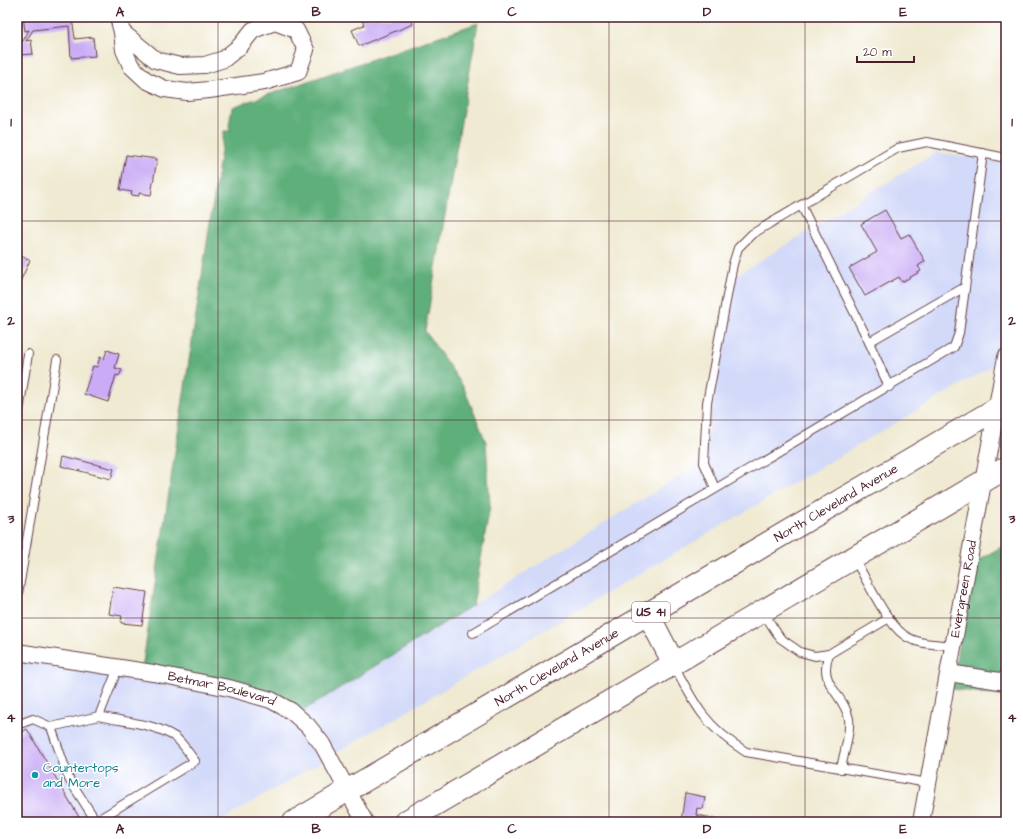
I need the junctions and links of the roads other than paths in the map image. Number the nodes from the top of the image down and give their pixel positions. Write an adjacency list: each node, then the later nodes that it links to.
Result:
1 (120, 25): 2 (street); 3 (street)
2 (217, 61): 3 (street); 3 (street)
3 (225, 87)
4 (983, 153): 5 (lane); 6 (lane); 7 (lane)
5 (1006, 158)
6 (801, 205): 8 (lane); 17 (lane)
7 (966, 287): 8 (lane); 12 (lane)
8 (869, 342): 12 (lane)
9 (28, 354): 14 (lane)
10 (1006, 357): 13 (street, Evergreen Road)
11 (57, 360): 19 (lane)
12 (889, 386): 17 (lane)
13 (1001, 406): 16 (street, Evergreen Road); 21 (main road, North Cleveland Avenue / US 41)
14 (17, 424)
15 (1006, 468): 16 (main road)
16 (982, 482): 18 (main road); 24 (street, Evergreen Road)
17 (715, 488): 23 (lane)
18 (854, 558): 20 (main road); 22 (lane)
19 (17, 600)
20 (762, 612): 26 (lane); 27 (main road)
21 (648, 614): 27 (main road); 36 (main road, North Cleveland Avenue / US 41)
22 (889, 618): 24 (lane); 26 (lane)
23 (473, 633)
24 (954, 646): 29 (street, Evergreen Road)
25 (17, 652): 28 (street, Betmar Boulevard)
26 (829, 654): 34 (lane)
27 (674, 664): 34 (lane); 39 (main road)
28 (118, 668): 31 (lane); 36 (street, Betmar Boulevard)
29 (949, 673): 30 (street); 35 (street, Evergreen Road)
30 (1006, 682)
31 (99, 716): 33 (lane); 33 (lane)
32 (17, 725): 33 (lane)
33 (51, 727)
34 (841, 769): 35 (lane)
35 (928, 783): 40 (street, Evergreen Road)
36 (348, 791): 37 (main road, North Cleveland Avenue / US 41); 38 (street, Betmar Boulevard)
37 (294, 822)
38 (365, 822)
39 (405, 822)
40 (921, 822)

